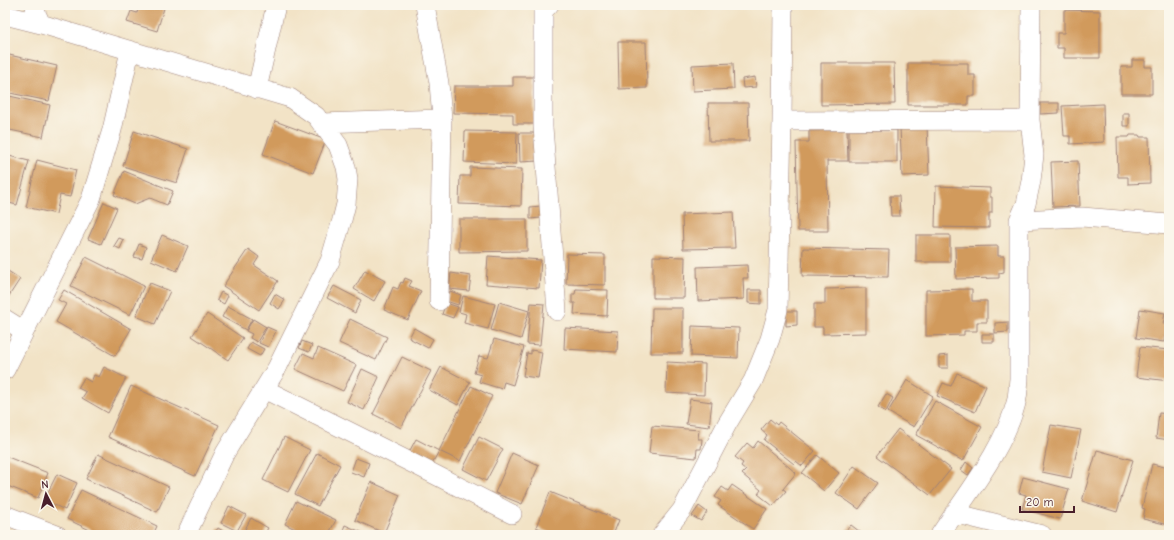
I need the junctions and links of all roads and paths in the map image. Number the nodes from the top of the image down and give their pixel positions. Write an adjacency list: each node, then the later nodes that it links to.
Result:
1 (36, 5): 8 (street)
2 (276, 5): 10 (street)
3 (425, 5): 11 (street)
4 (549, 5): 18 (street)
5 (783, 5): 13 (street)
6 (1031, 5): 12 (street)
7 (5, 15): 8 (street)
8 (41, 24): 9 (street)
9 (130, 51): 10 (street); 20 (street)
10 (257, 89): 14 (street)
11 (442, 118): 14 (street); 17 (street)
12 (1030, 120): 13 (street); 15 (street)
13 (782, 121): 28 (street)
14 (322, 123): 22 (street)
15 (1019, 220): 16 (street); 23 (street)
16 (1169, 224)
17 (439, 301)
18 (557, 311)
19 (5, 319): 20 (street)
20 (24, 331): 21 (street)
21 (5, 370)
22 (264, 389): 24 (street); 27 (street)
23 (954, 513): 29 (street); 30 (street)
24 (512, 514)
25 (5, 515): 26 (street)
26 (57, 535)
27 (186, 535)
28 (662, 535)
29 (940, 535)
30 (1042, 535)

